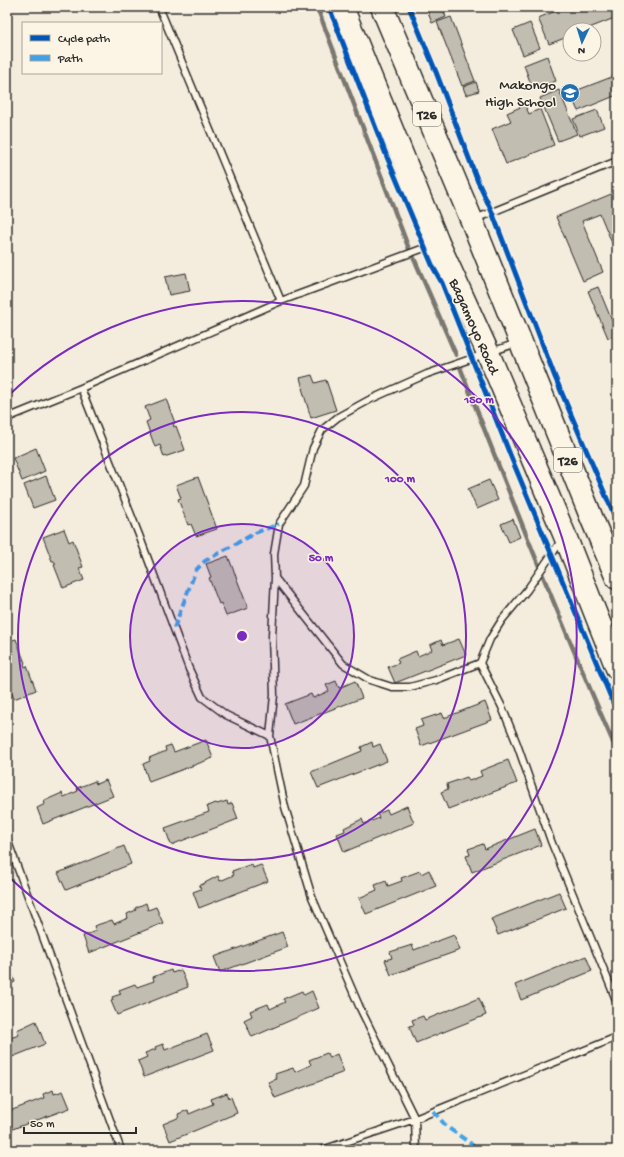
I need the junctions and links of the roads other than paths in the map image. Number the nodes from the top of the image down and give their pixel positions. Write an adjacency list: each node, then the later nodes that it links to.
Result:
1 (159, 7): 7 (lane)
2 (342, 7): 6 (highway, Bagamoyo Road / T26)
3 (382, 7): 5 (highway, T26)
4 (617, 161): 5 (lane)
5 (472, 221): 8 (highway, T26)
6 (438, 243): 7 (lane); 9 (highway, Bagamoyo Road / T26)
7 (281, 300): 10 (lane)
8 (520, 342): 9 (lane); 14 (highway, T26)
9 (488, 353): 12 (highway, Bagamoyo Road / T26); 13 (lane)
10 (81, 388): 11 (lane); 17 (lane)
11 (7, 418)
12 (565, 536): 15 (lane); 16 (highway, Bagamoyo Road / T26)
13 (275, 578): 15 (lane); 17 (lane)
14 (617, 578)
15 (480, 663): 19 (lane)
16 (617, 668)
17 (270, 736): 21 (lane)
18 (7, 839): 22 (lane)
19 (617, 1002)
20 (617, 1037): 21 (lane)
21 (415, 1119): 23 (lane); 24 (lane)
22 (121, 1150)
23 (322, 1150)
24 (416, 1150)

